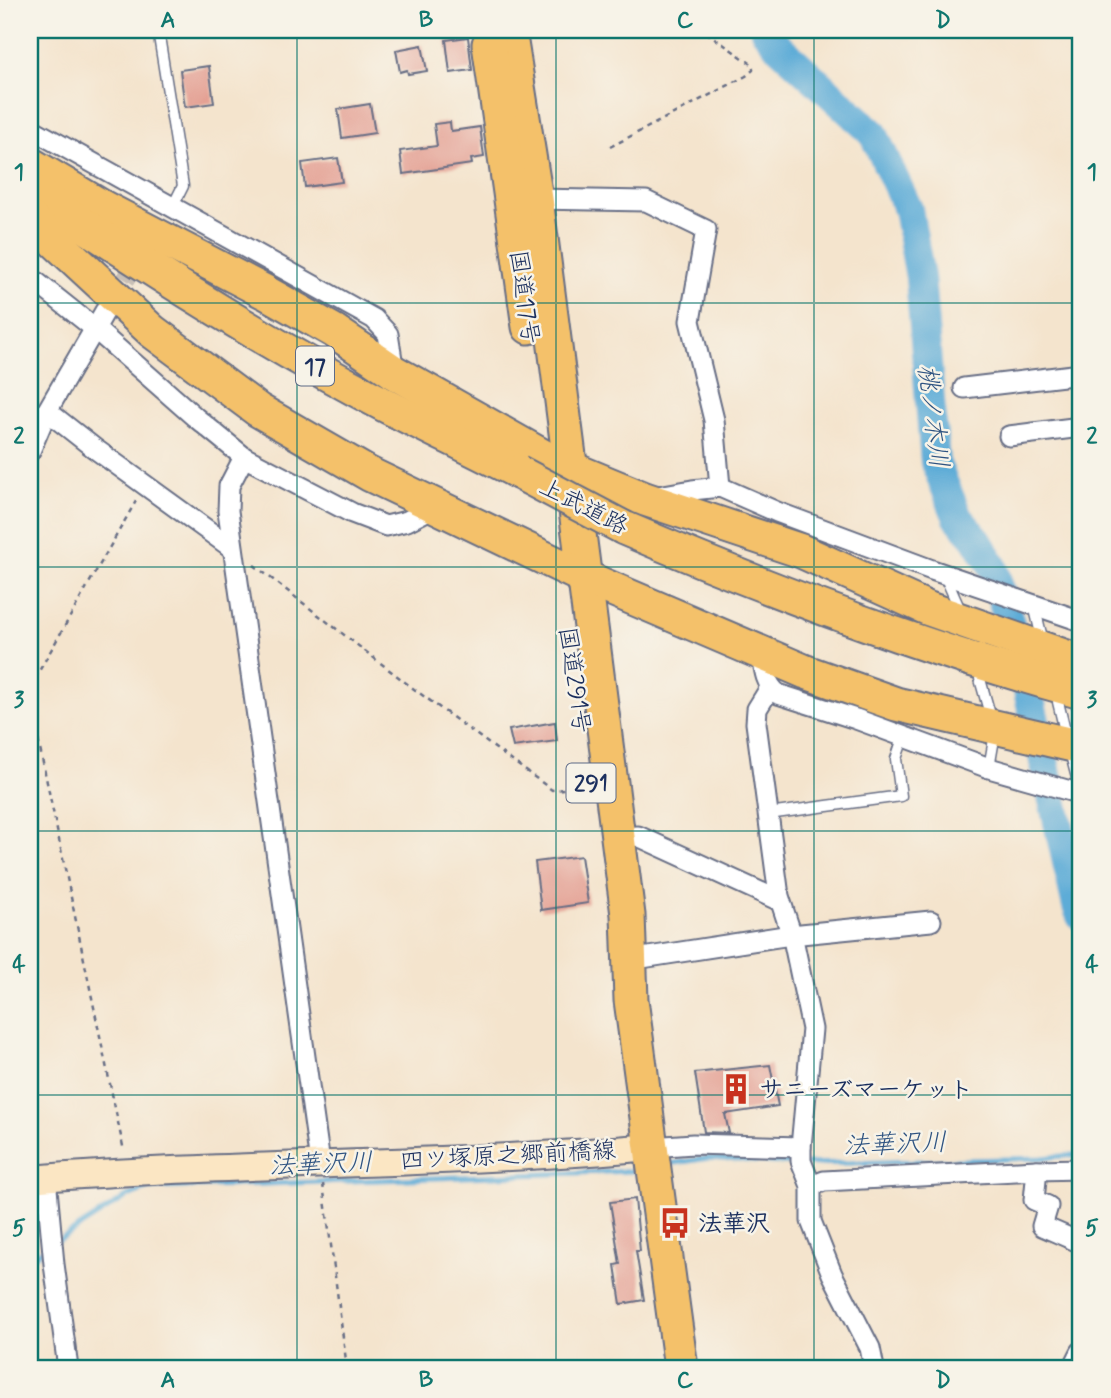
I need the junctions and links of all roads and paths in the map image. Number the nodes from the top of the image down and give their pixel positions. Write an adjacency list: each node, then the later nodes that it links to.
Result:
1 (158, 30): 13 (lane)
2 (486, 30): 28 (highway, 国道17号)
3 (509, 30): 12 (highway, 国道17号)
4 (703, 30): 8 (path)
5 (1080, 30): 6 (street)
6 (1081, 35)
7 (30, 128): 13 (street)
8 (610, 147)
9 (30, 164): 20 (highway)
10 (30, 179): 16 (highway, 上武道路 / 17)
11 (30, 189): 16 (highway, 上武道路 / 17)
12 (536, 200): 28 (highway, 国道17号); 30 (street)
13 (173, 206): 15 (street); 20 (street)
14 (30, 218): 32 (highway)
15 (163, 224)
16 (119, 249): 38 (highway, 上武道路 / 17, bridge)
17 (30, 277): 19 (street)
18 (105, 311): 19 (street)
19 (94, 328): 23 (street); 27 (street)
20 (394, 372): 28 (highway)
21 (1081, 374): 22 (street)
22 (964, 388)
23 (47, 411): 26 (street); 29 (street)
24 (1081, 427): 25 (street)
25 (1009, 436)
26 (30, 451)
27 (244, 457): 32 (street); 33 (street)
28 (559, 464): 31 (highway); 34 (highway, 国道17号)
29 (145, 485): 33 (street); 42 (path)
30 (720, 487): 31 (street); 35 (street)
31 (645, 499): 38 (highway)
32 (436, 506): 34 (highway)
33 (232, 548): 50 (path); 61 (street)
34 (572, 571): 40 (highway); 50 (highway, 国道291号 / 291); 53 (highway, 国道291号 / 291)
35 (952, 577): 36 (street); 38 (lane)
36 (1028, 602): 37 (street); 39 (lane)
37 (1081, 621)
38 (973, 641): 39 (highway); 44 (highway, 上武道路 / 17); 46 (lane)
39 (1041, 645): 41 (highway)
40 (762, 653): 43 (street); 46 (highway)
41 (1081, 662)
42 (30, 687)
43 (770, 688): 47 (street); 52 (street)
44 (1061, 692): 48 (lane)
45 (30, 701): 64 (path)
46 (996, 729): 48 (highway); 49 (lane)
47 (903, 738): 49 (street); 52 (lane)
48 (1070, 745): 51 (lane)
49 (989, 768): 51 (street)
50 (591, 786): 58 (highway, 国道291号 / 291)
51 (1078, 793)
52 (768, 814): 54 (street)
53 (617, 837): 54 (street); 57 (highway, 国道291号 / 291)
54 (780, 901): 56 (street)
55 (931, 921): 56 (street)
56 (791, 935): 57 (street); 60 (street)
57 (629, 960): 58 (highway, 国道291号 / 291)
58 (631, 1000): 59 (highway, 国道291号 / 291)
59 (650, 1147): 60 (street); 61 (main road, 四ツ塚原之郷前橋線); 72 (highway, 国道291号 / 291)
60 (801, 1147): 66 (street)
61 (320, 1163): 64 (main road, 四ツ塚原之郷前橋線)
62 (1081, 1169): 63 (street)
63 (1037, 1170): 66 (street); 68 (street)
64 (128, 1172): 65 (main road, 四ツ塚原之郷前橋線)
65 (38, 1179): 70 (street)
66 (811, 1186): 73 (street)
67 (324, 1194): 71 (path)
68 (1081, 1243)
69 (1081, 1352): 74 (street)
70 (68, 1368)
71 (347, 1368)
72 (681, 1368)
73 (874, 1368)
74 (1073, 1368)

